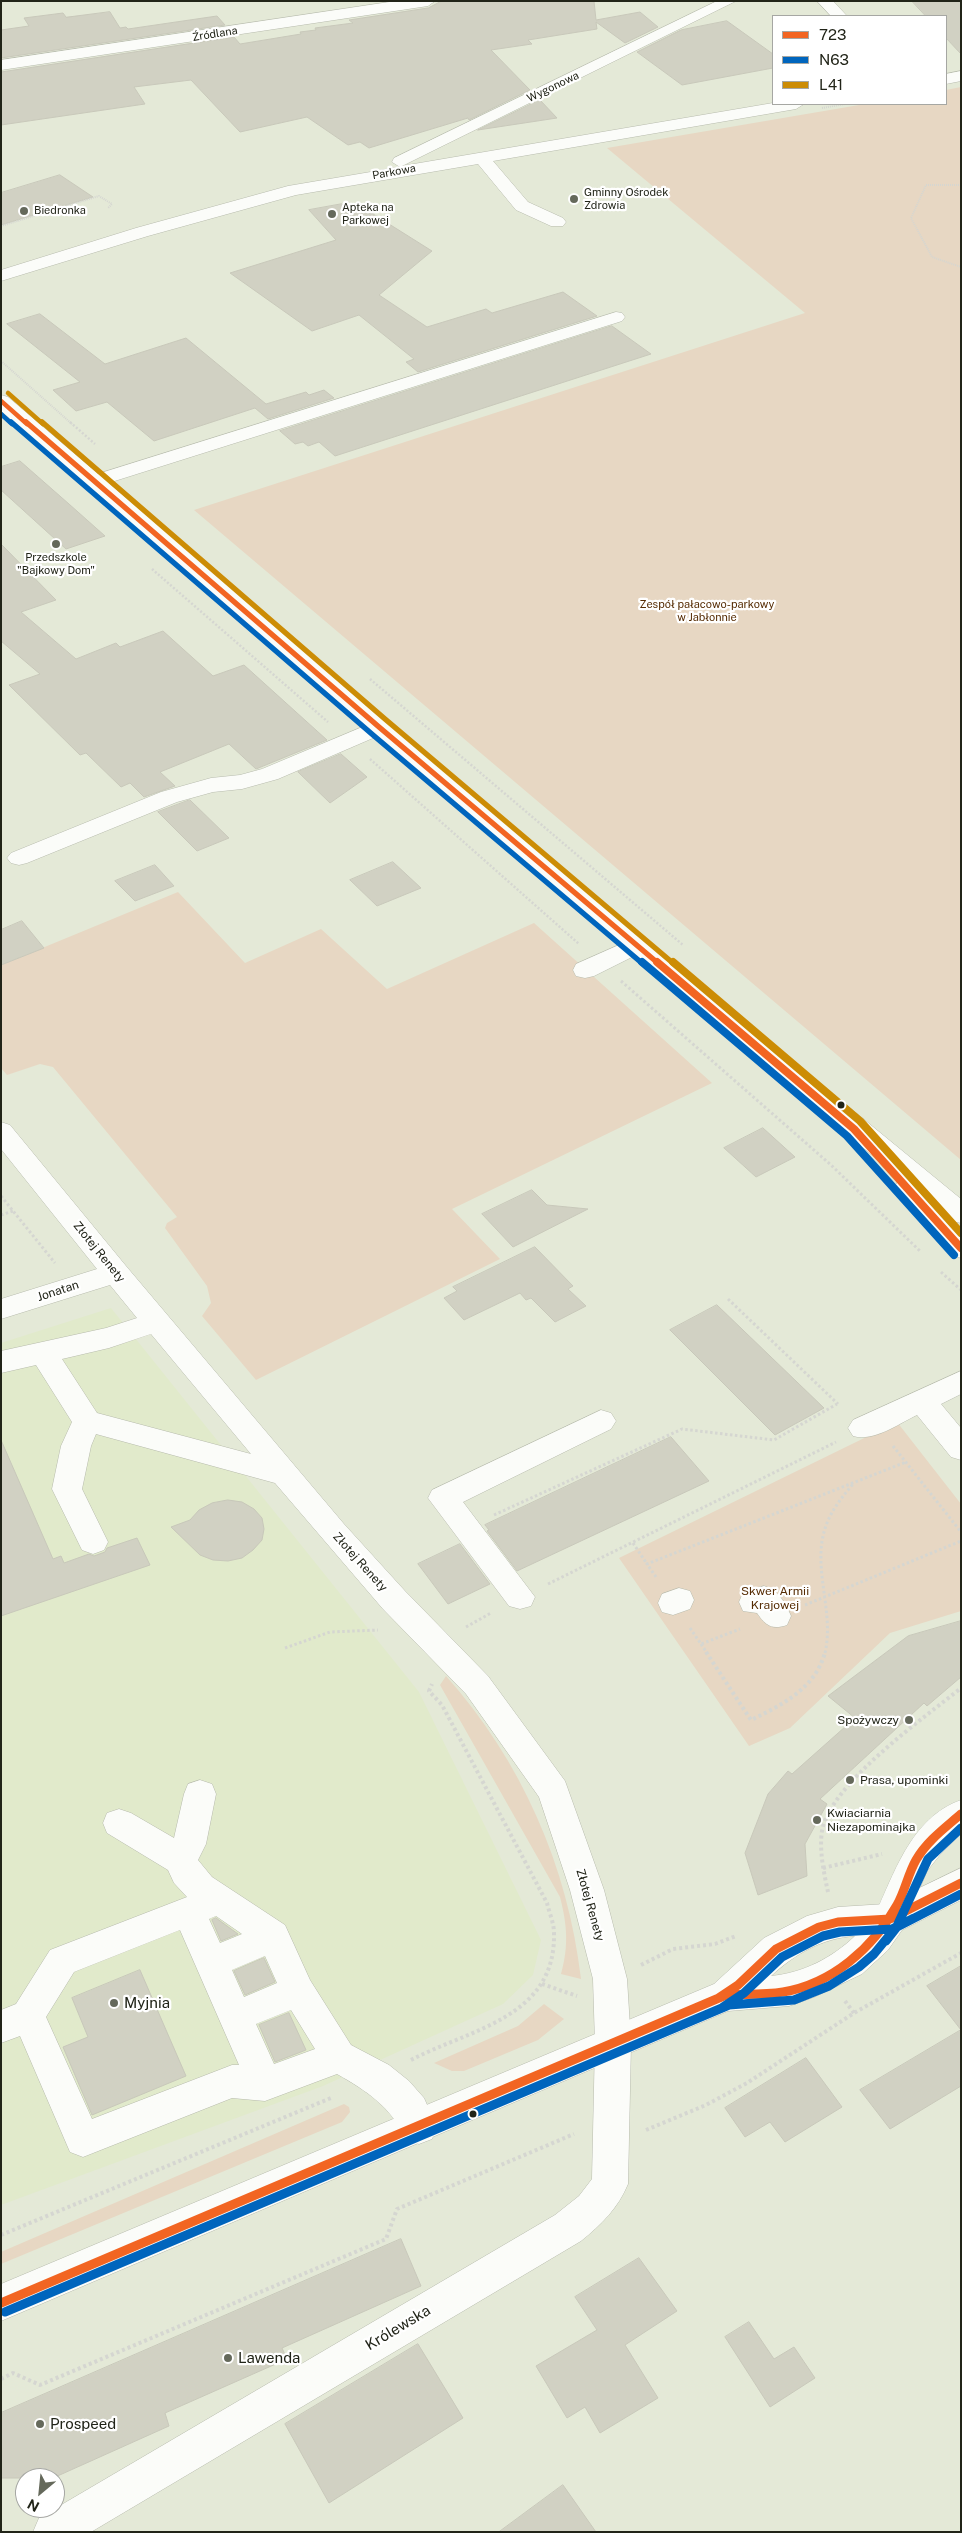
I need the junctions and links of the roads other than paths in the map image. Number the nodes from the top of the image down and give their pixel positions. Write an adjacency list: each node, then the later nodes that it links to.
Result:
1 (428, 1): 5 (street, Źródlana)
2 (729, 1): 10 (street, Wygonowa)
3 (824, 1): 4 (street)
4 (838, 15)
5 (1, 65)
6 (961, 76): 7 (street)
7 (947, 79)
8 (790, 105): 9 (street, Parkowa)
9 (481, 157): 10 (street, Parkowa); 11 (street)
10 (379, 174): 12 (street, Parkowa)
11 (557, 222)
12 (1, 276)
13 (616, 317): 15 (street)
14 (1, 401): 15 (street)
15 (95, 481): 16 (street)
16 (379, 727): 17 (street); 18 (street)
17 (19, 858)
18 (637, 946): 19 (street); 20 (street)
19 (593, 966)
20 (854, 1129): 22 (street); 23 (street)
21 (1, 1131): 24 (street, Złotej Renety)
22 (961, 1214)
23 (961, 1248)
24 (116, 1273): 25 (street, Jonatan); 26 (street, Złotej Renety)
25 (1, 1309)
26 (156, 1322): 27 (street); 35 (street, Złotej Renety)
27 (44, 1354): 28 (street); 32 (street)
28 (1, 1362)
29 (961, 1382): 30 (street)
30 (921, 1400): 33 (street); 34 (street)
31 (602, 1420): 37 (street)
32 (87, 1421): 35 (street); 36 (street)
33 (864, 1428)
34 (961, 1449)
35 (286, 1475): 51 (street, Złotej Renety)
36 (93, 1542)
37 (520, 1597)
38 (200, 1794): 41 (street)
39 (961, 1814): 44 (street)
40 (120, 1823): 41 (street)
41 (181, 1860): 43 (street)
42 (961, 1883): 44 (street)
43 (204, 1905): 45 (street); 46 (street); 50 (street)
44 (890, 1919): 48 (street); 48 (street)
45 (273, 1936): 46 (street); 47 (street)
46 (212, 1963): 49 (street)
47 (298, 1991): 49 (street); 52 (street)
48 (726, 1995): 51 (street)
49 (236, 2016): 53 (street)
50 (15, 2021): 53 (street)
51 (613, 2043): 54 (street); 56 (street, Królewska)
52 (339, 2057): 53 (street); 54 (street)
53 (265, 2084)
54 (419, 2127): 55 (street)
55 (1, 2303)
56 (53, 2532)

